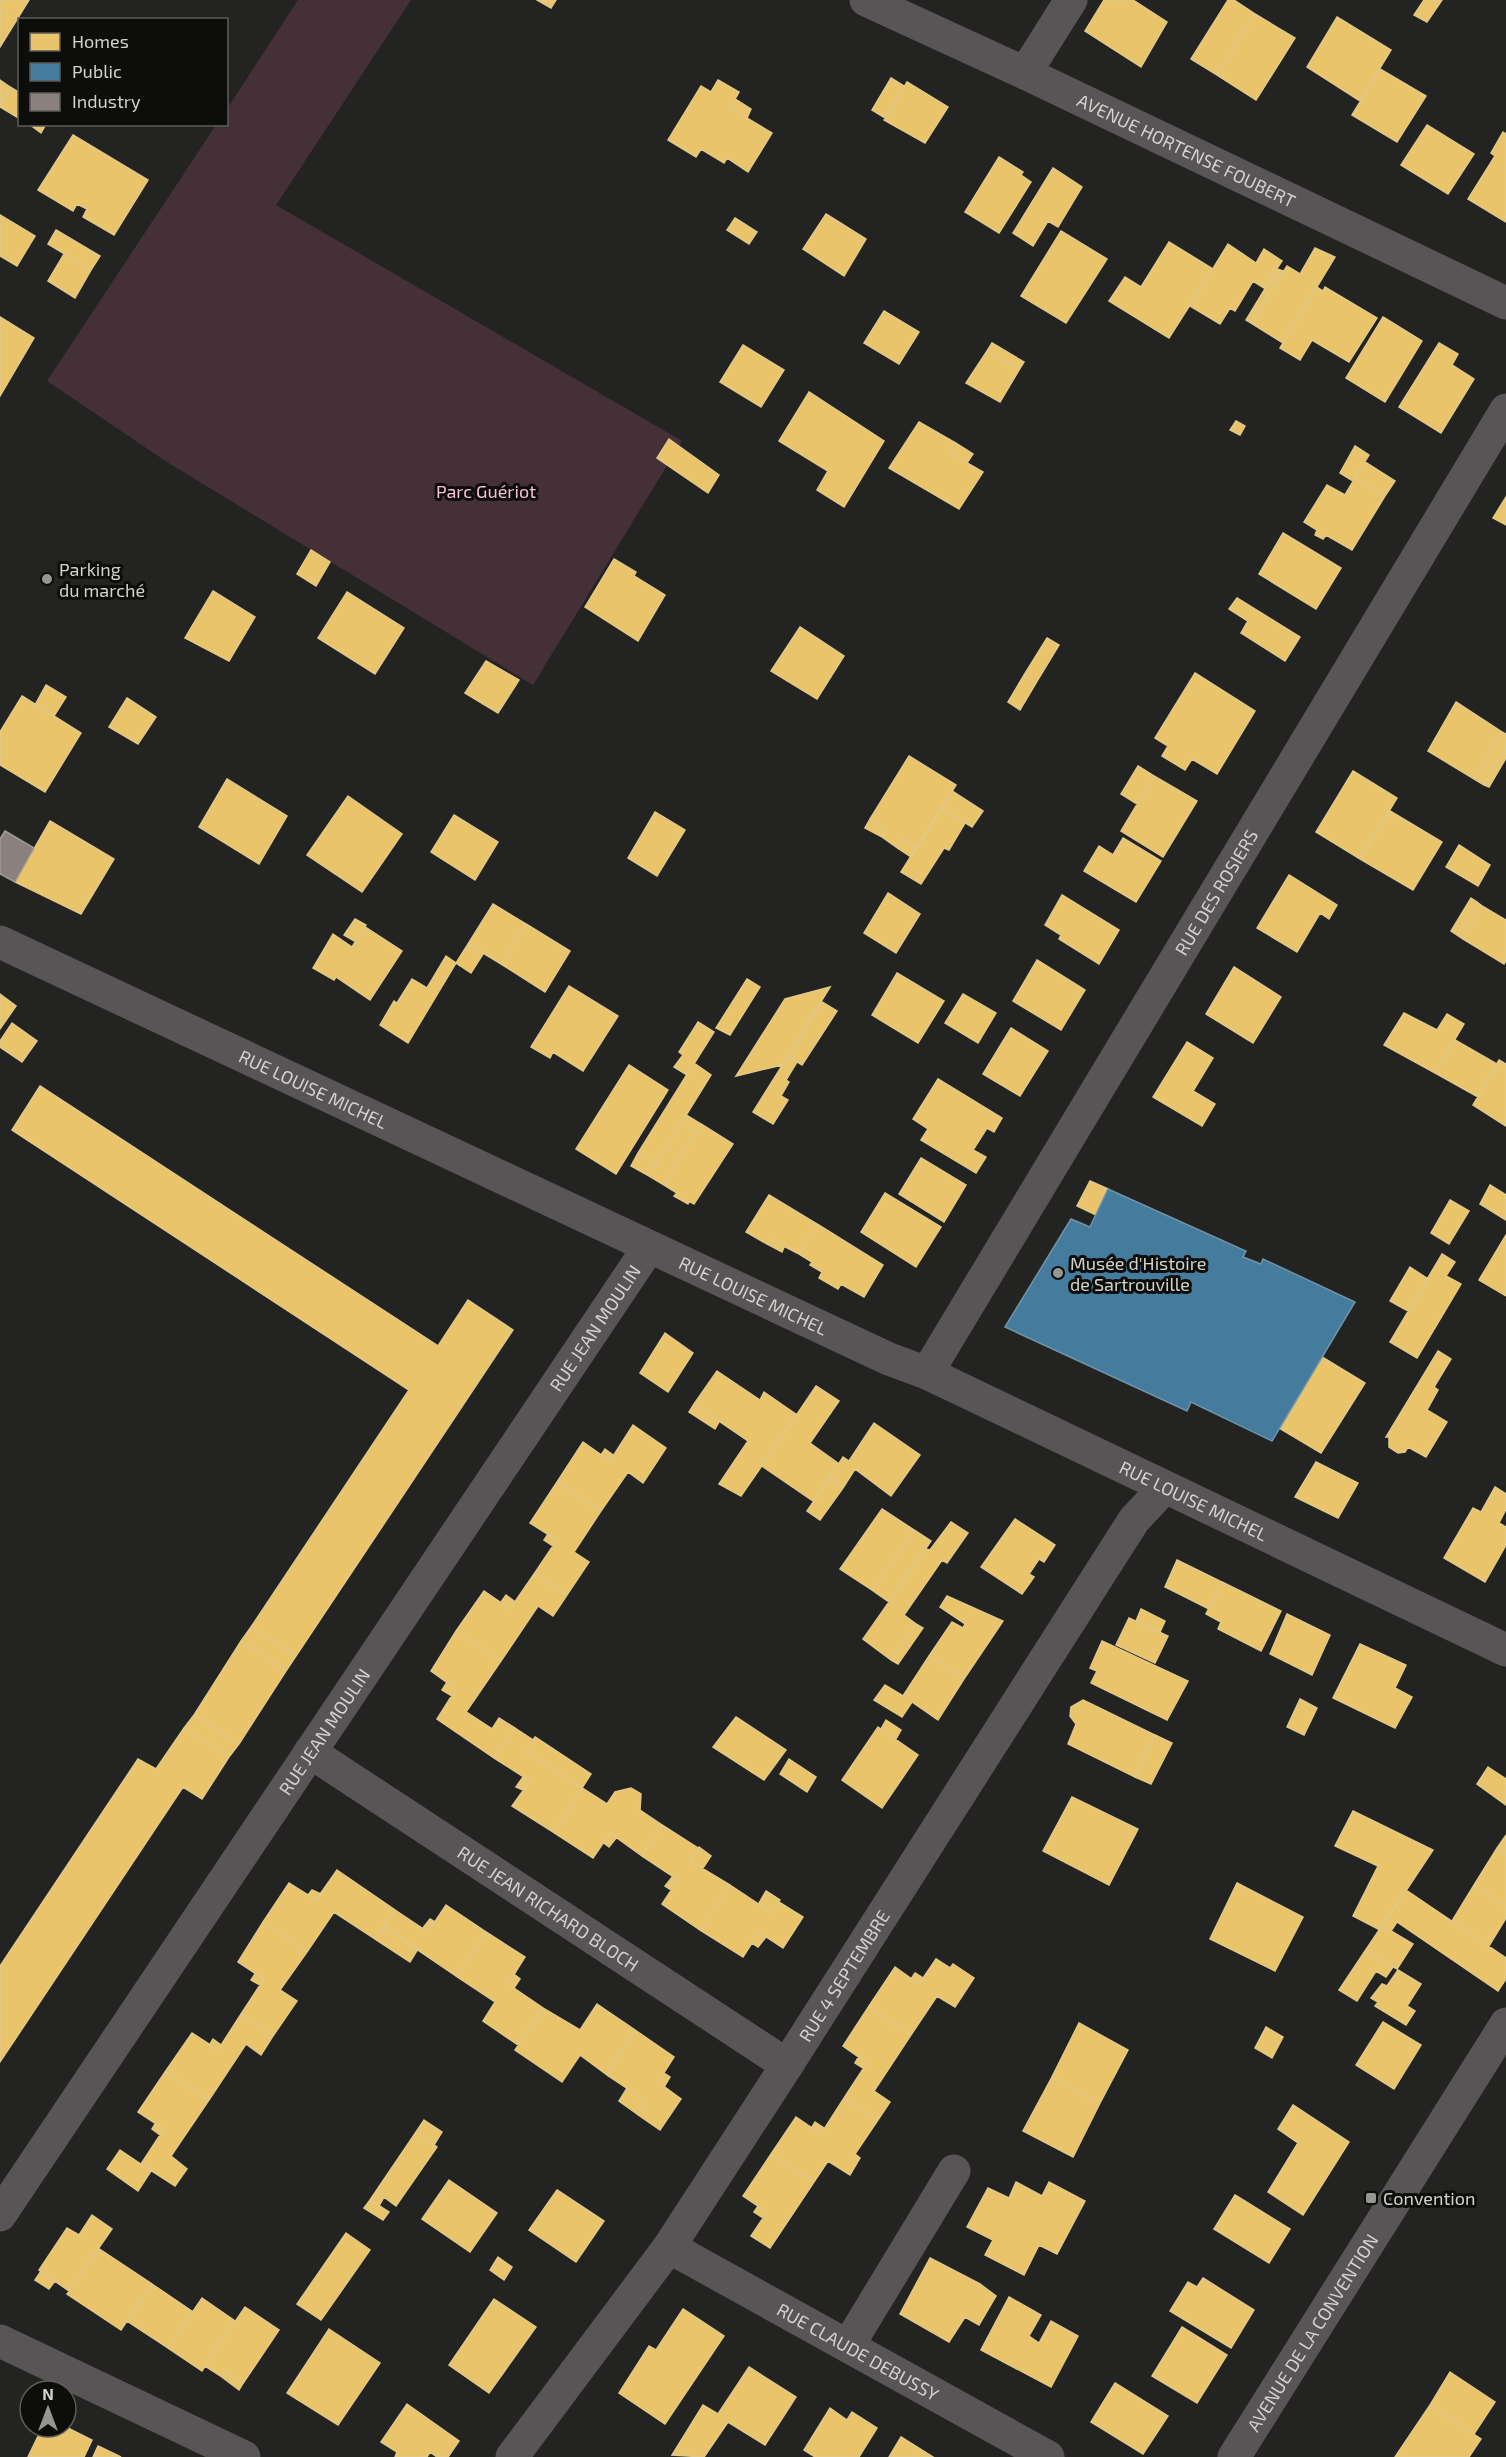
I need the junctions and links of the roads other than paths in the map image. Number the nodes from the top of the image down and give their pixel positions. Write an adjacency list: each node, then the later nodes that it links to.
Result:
1 (866, 0): 3 (street, AVENUE HORTENSE FOUBERT)
2 (1071, 0): 3 (street)
3 (1025, 73): 4 (street, AVENUE HORTENSE FOUBERT)
4 (1506, 303)
5 (1506, 410): 8 (street, RUE DES ROSIERS)
6 (0, 942): 7 (street, RUE LOUISE MICHEL)
7 (649, 1247): 8 (street, RUE LOUISE MICHEL); 11 (street, RUE JEAN MOULIN)
8 (927, 1373): 9 (street, RUE LOUISE MICHEL)
9 (1164, 1488): 10 (street, RUE LOUISE MICHEL); 13 (street, RUE 4 SEPTEMBRE)
10 (1506, 1650)
11 (310, 1752): 13 (street, RUE JEAN RICHARD BLOCH); 15 (street, RUE JEAN MOULIN)
12 (1506, 2024): 22 (street, AVENUE DE LA CONVENTION)
13 (787, 2065): 16 (street, RUE 4 SEPTEMBRE)
14 (954, 2171): 18 (street)
15 (0, 2215)
16 (669, 2247): 18 (street, RUE CLAUDE DEBUSSY); 20 (street, RUE 4 SEPTEMBRE)
17 (0, 2341): 19 (street)
18 (848, 2346): 21 (street, RUE CLAUDE DEBUSSY)
19 (244, 2457)
20 (512, 2457)
21 (1048, 2457)
22 (1234, 2457)

